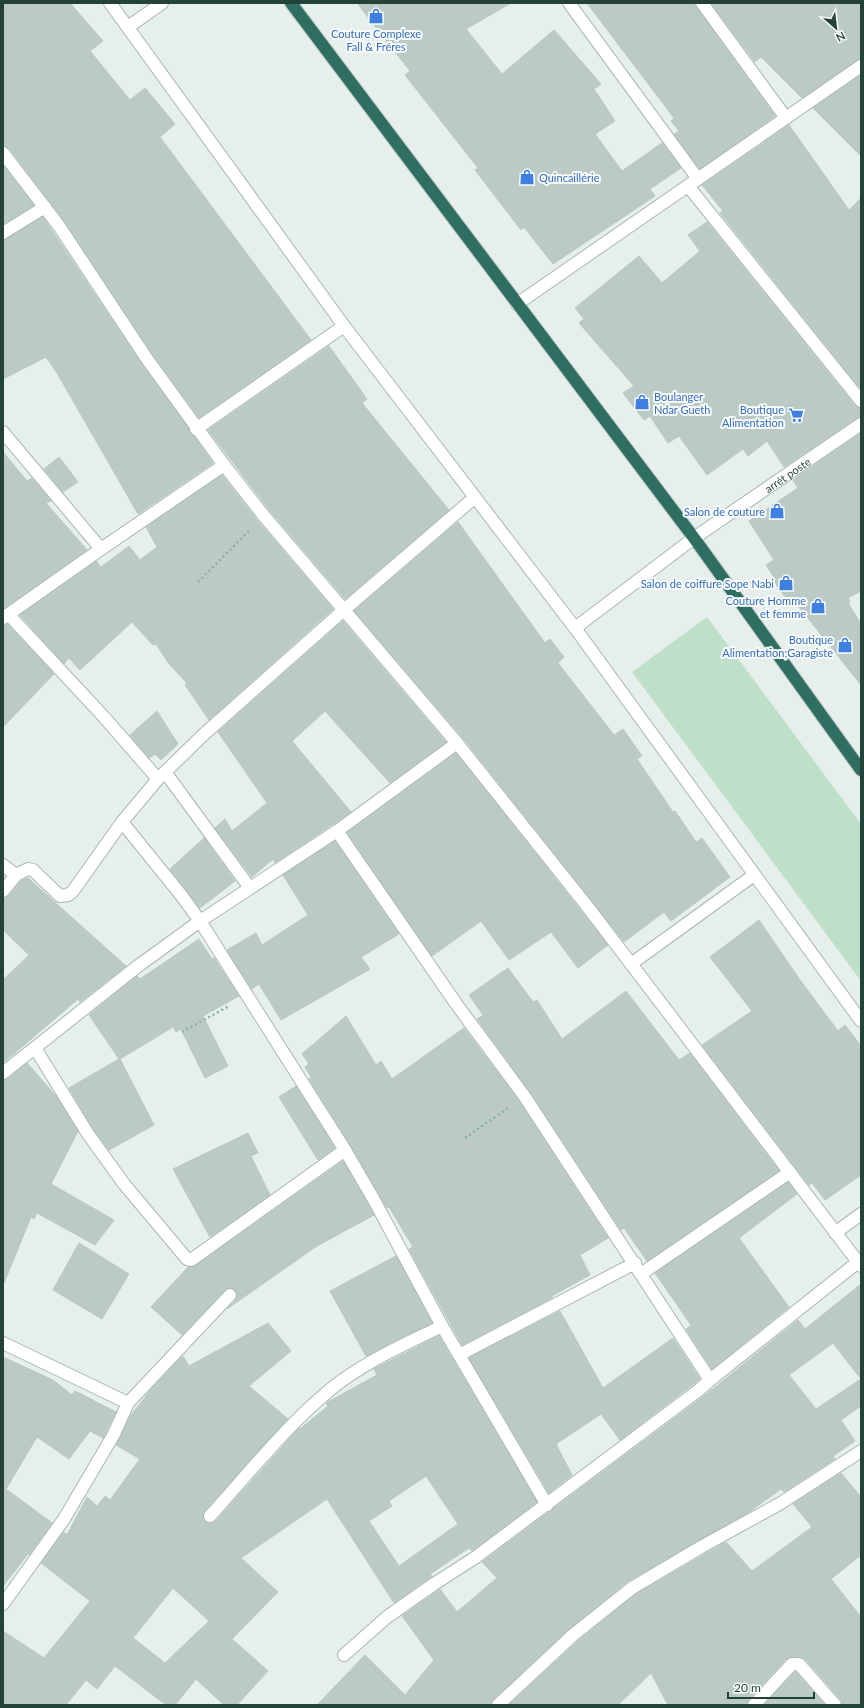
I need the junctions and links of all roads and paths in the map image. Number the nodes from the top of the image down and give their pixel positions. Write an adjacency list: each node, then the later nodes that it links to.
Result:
1 (110, 3): 6 (street)
2 (162, 3): 6 (street)
3 (291, 3): 14 (highway)
4 (569, 3): 10 (street)
5 (702, 3): 8 (street)
6 (128, 27): 15 (street)
7 (861, 66): 8 (street)
8 (786, 118): 10 (street)
9 (3, 153): 12 (street)
10 (698, 179): 11 (street)
11 (688, 186): 14 (street); 16 (street)
12 (45, 207): 13 (street); 18 (street)
13 (3, 233)
14 (517, 304): 23 (highway)
15 (344, 326): 18 (street); 21 (street)
16 (861, 401)
17 (861, 424): 23 (street, arrét poste)
18 (196, 429): 20 (street)
19 (3, 432): 24 (street)
20 (224, 465): 22 (street); 24 (street)
21 (474, 498): 26 (street); 28 (street)
22 (264, 516): 25 (path); 26 (street)
23 (694, 538): 28 (street, arrét poste); 30 (highway)
24 (101, 549): 27 (street)
25 (198, 582)
26 (344, 609): 29 (street); 31 (street)
27 (6, 617): 31 (street)
28 (575, 628): 36 (street)
29 (457, 743): 33 (street); 40 (street)
30 (861, 770)
31 (162, 776): 32 (street); 37 (street)
32 (122, 822): 35 (street); 39 (street)
33 (337, 831): 37 (street); 46 (street)
34 (3, 865): 35 (street)
35 (16, 875): 38 (street)
36 (754, 876): 40 (street); 42 (street)
37 (250, 888): 39 (street)
38 (3, 891)
39 (200, 922): 41 (street); 44 (street)
40 (631, 964): 49 (street)
41 (247, 996): 43 (path); 48 (street)
42 (861, 1020)
43 (182, 1032)
44 (35, 1048): 45 (street); 48 (street)
45 (3, 1073)
46 (525, 1097): 47 (path); 52 (street)
47 (465, 1138)
48 (345, 1150): 56 (street)
49 (790, 1172): 51 (street); 54 (street)
50 (861, 1214): 51 (street)
51 (835, 1233): 53 (street)
52 (635, 1263): 54 (street); 58 (street)
53 (860, 1264): 59 (street)
54 (642, 1274): 59 (street)
55 (230, 1295): 60 (street)
56 (442, 1326): 58 (street); 63 (street)
57 (3, 1343): 60 (street)
58 (459, 1355): 62 (street)
59 (710, 1380): 62 (street)
60 (128, 1403): 64 (street)
61 (861, 1451): 66 (street)
62 (547, 1505): 65 (street)
63 (210, 1516)
64 (3, 1604)
65 (344, 1655)
66 (498, 1705)
67 (754, 1705): 68 (street)
68 (835, 1705)

